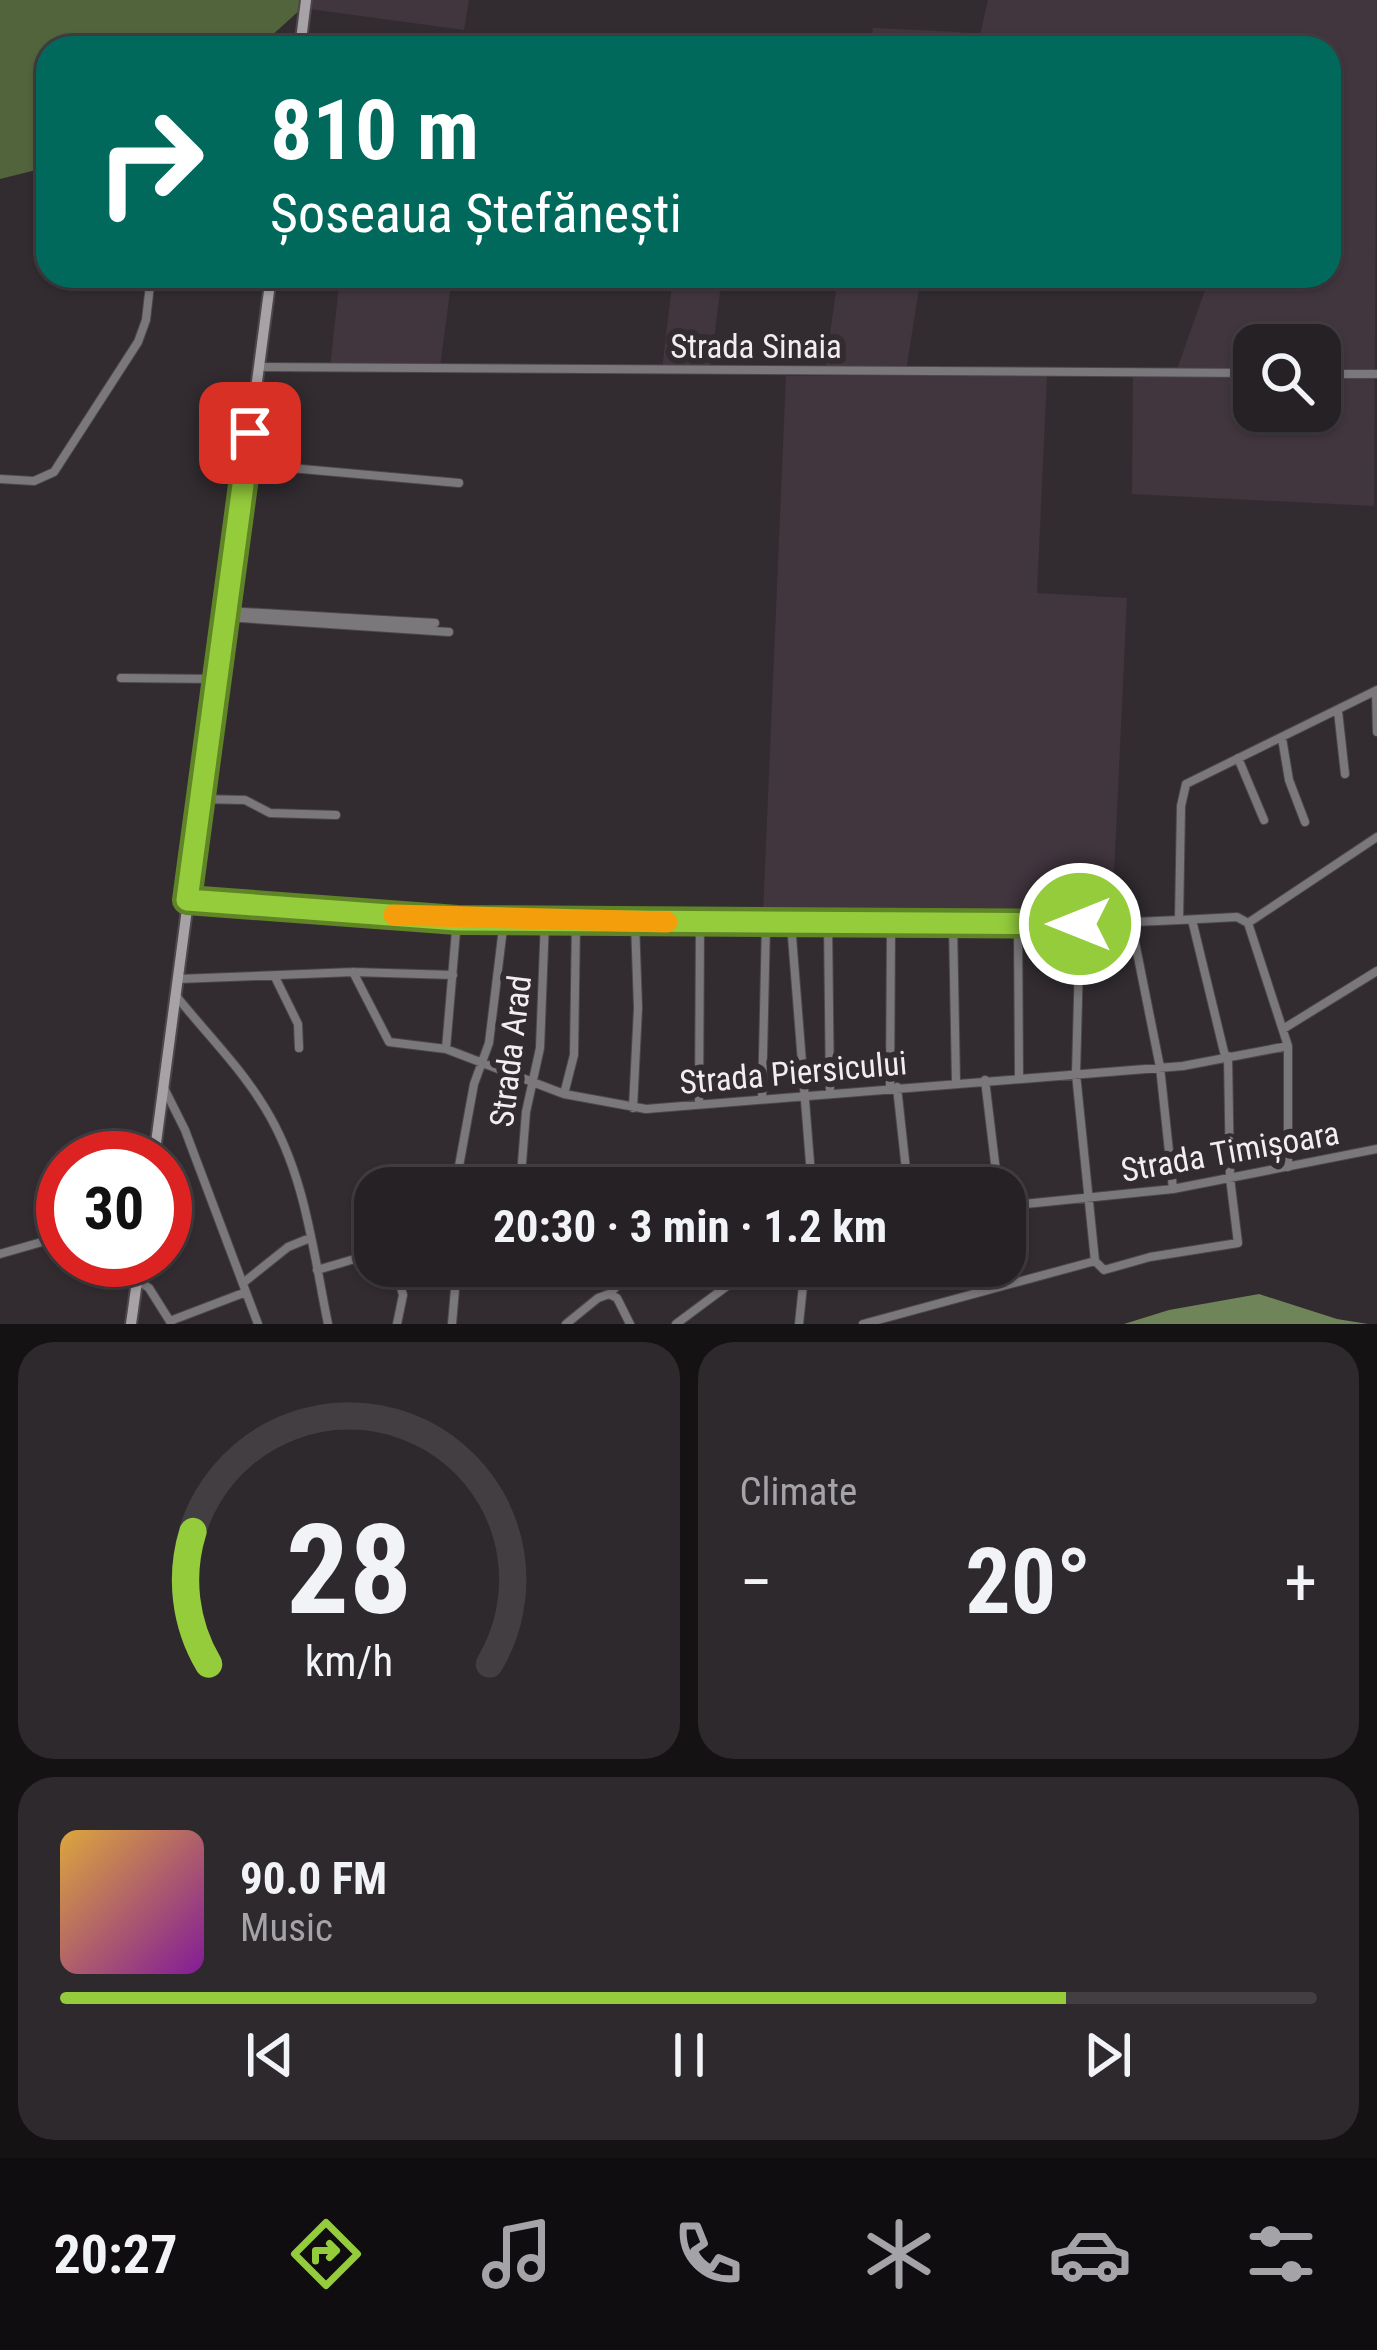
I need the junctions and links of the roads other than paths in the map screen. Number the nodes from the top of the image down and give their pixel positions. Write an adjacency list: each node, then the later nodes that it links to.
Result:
1 (306, 0): 2 (main road)
2 (302, 36)
3 (150, 288): 10 (street)
4 (269, 288): 5 (main road)
5 (259, 368): 6 (street, Strada Sinaia); 9 (main road)
6 (1233, 374)
7 (1341, 374): 8 (street)
8 (1377, 374)
9 (246, 464): 11 (street); 12 (main road)
10 (0, 479)
11 (459, 483)
12 (226, 614): 13 (street); 14 (street); 16 (main road)
13 (435, 623)
14 (449, 632)
15 (121, 678): 16 (street)
16 (217, 679): 23 (main road)
17 (1377, 691): 18 (street); 19 (street)
18 (1338, 711): 20 (street); 22 (street)
19 (1377, 732)
20 (1282, 738): 21 (street); 26 (street)
21 (1238, 758): 25 (street); 32 (street)
22 (1345, 774)
23 (200, 799): 24 (street); 28 (main road)
24 (336, 814)
25 (1264, 820)
26 (1305, 822)
27 (1377, 837): 38 (street)
28 (187, 900): 29 (street); 50 (main road)
29 (457, 920): 30 (street); 48 (street)
30 (504, 920): 31 (street); 57 (street)
31 (545, 920): 34 (street); 63 (street, Strada Arad)
32 (1179, 920): 33 (street); 37 (street)
33 (1192, 920): 38 (street); 56 (street)
34 (575, 921): 35 (street); 67 (street)
35 (635, 922): 36 (street); 71 (street)
36 (700, 922): 39 (street); 70 (street)
37 (1131, 922): 43 (street); 58 (street)
38 (1248, 922): 52 (street)
39 (766, 924): 40 (street); 69 (street)
40 (790, 924): 41 (street); 68 (street)
41 (828, 924): 44 (street); 66 (street)
42 (1018, 924): 43 (street); 45 (street); 60 (street)
43 (1080, 924): 59 (street)
44 (891, 925): 45 (street); 65 (street)
45 (953, 925): 62 (street)
46 (1377, 971): 52 (street)
47 (353, 972): 48 (street); 49 (street); 55 (street, Strada Piersicului)
48 (453, 975): 55 (street)
49 (274, 976): 50 (street); 54 (street)
50 (177, 979): 51 (main road)
51 (176, 996): 64 (main road); 84 (street)
52 (1283, 1029): 53 (street)
53 (1288, 1046): 56 (street, Strada Piersicului); 79 (street)
54 (299, 1048)
55 (446, 1048): 57 (street, Strada Piersicului)
56 (1226, 1056): 58 (street, Strada Piersicului); 80 (street)
57 (484, 1063): 63 (street, Strada Piersicului); 74 (street)
58 (1160, 1067): 59 (street, Strada Piersicului); 81 (street)
59 (1076, 1074): 60 (street, Strada Piersicului); 82 (street)
60 (1019, 1078): 61 (street, Strada Piersicului)
61 (985, 1080): 62 (street, Strada Piersicului); 78 (street)
62 (956, 1082): 65 (street, Strada Piersicului)
63 (532, 1084): 67 (street, Strada Piersicului); 75 (street, Strada Arad)
64 (164, 1087): 72 (main road); 97 (street)
65 (893, 1087): 66 (street, Strada Piersicului); 77 (street)
66 (830, 1093): 68 (street, Strada Piersicului)
67 (564, 1094): 71 (street, Strada Piersicului)
68 (802, 1095): 69 (street, Strada Piersicului); 76 (street)
69 (762, 1099): 70 (street, Strada Piersicului)
70 (699, 1104): 71 (street, Strada Piersicului)
71 (633, 1108)
72 (158, 1131)
73 (1377, 1150): 79 (street, Strada Timișoara)
74 (459, 1167)
75 (522, 1167)
76 (810, 1167)
77 (905, 1167)
78 (995, 1167)
79 (1288, 1167): 80 (street, Strada Timișoara)
80 (1230, 1178): 81 (street, Strada Timișoara); 88 (street)
81 (1173, 1189): 82 (street, Strada Timișoara)
82 (1090, 1199): 83 (street, Strada Timișoara); 88 (street, Strada Timișoara)
83 (1026, 1204)
84 (311, 1238): 89 (street); 97 (street)
85 (36, 1244): 86 (street)
86 (0, 1254)
87 (354, 1259): 89 (street)
88 (1095, 1261): 109 (street)
89 (317, 1270): 103 (street)
90 (136, 1287): 101 (main road)
91 (148, 1287): 99 (street)
92 (401, 1287): 104 (street)
93 (456, 1287): 105 (street)
94 (616, 1287): 98 (street)
95 (727, 1287): 100 (street)
96 (803, 1287): 108 (street)
97 (244, 1288): 99 (street); 102 (street)
98 (609, 1294): 106 (street); 107 (street)
99 (171, 1322)
100 (681, 1323)
101 (131, 1324)
102 (258, 1324)
103 (328, 1324)
104 (397, 1324)
105 (452, 1324)
106 (566, 1324)
107 (630, 1324)
108 (799, 1324)
109 (863, 1324)

